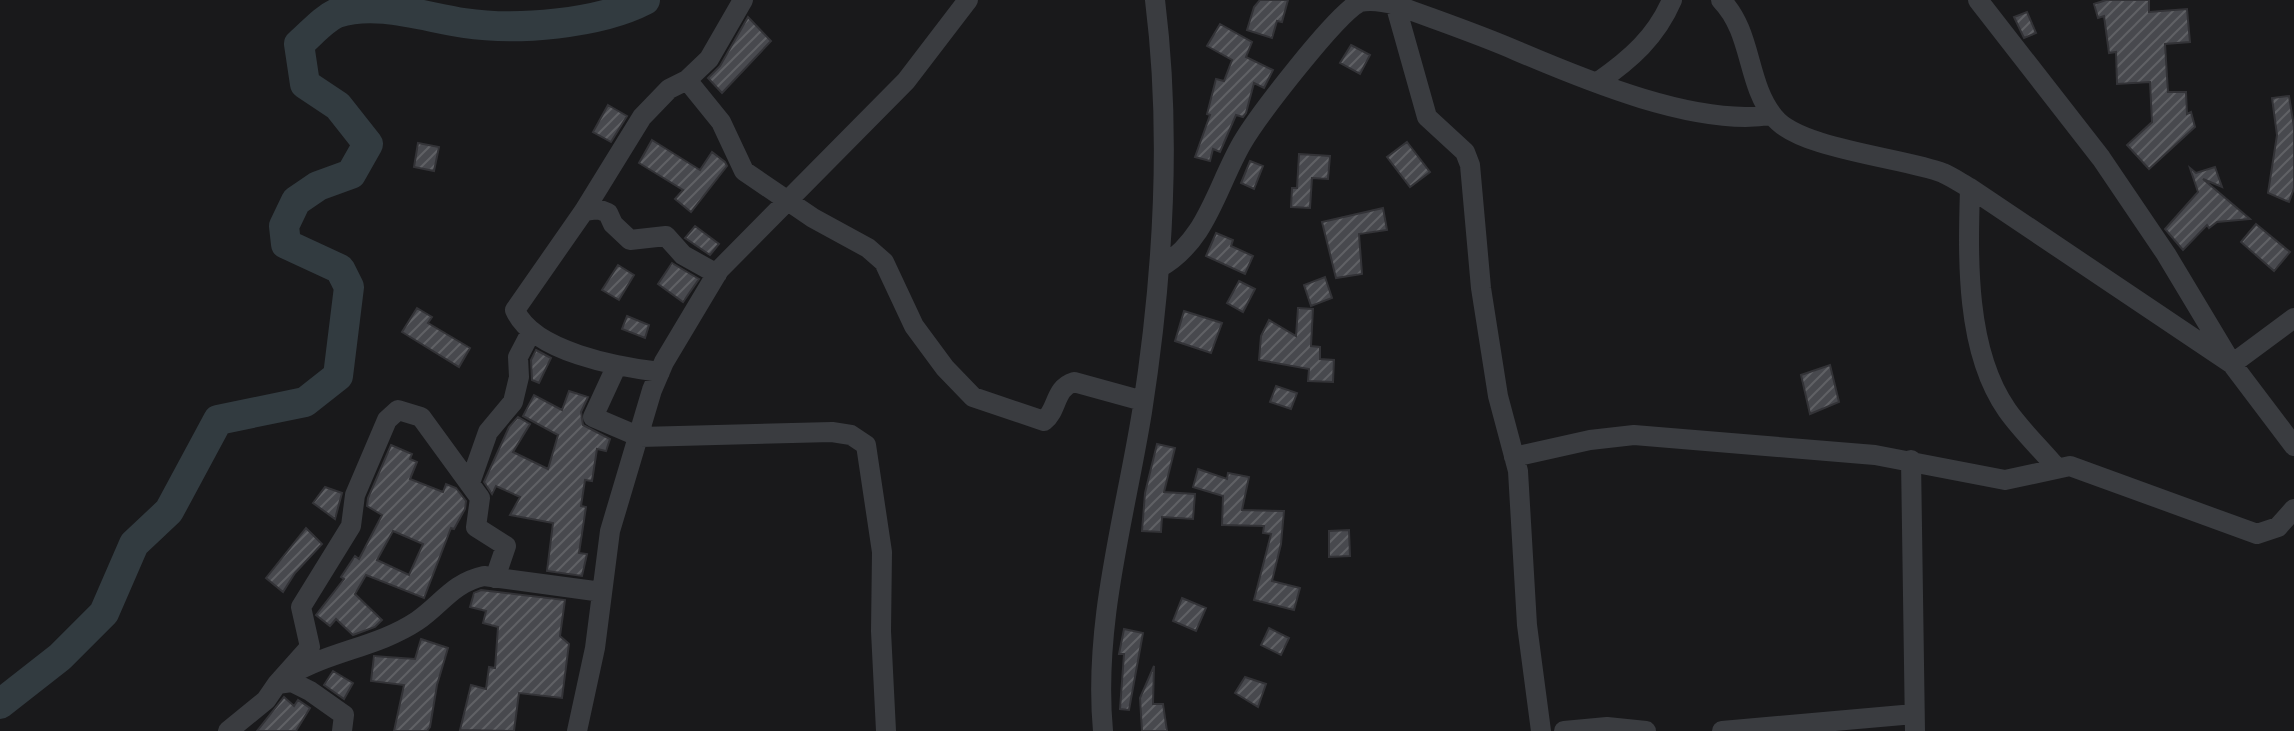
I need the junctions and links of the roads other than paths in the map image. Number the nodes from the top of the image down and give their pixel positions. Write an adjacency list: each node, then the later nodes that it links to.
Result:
1 (743, 0): 8 (street)
2 (968, 0): 12 (street)
3 (1672, 0): 9 (street)
4 (1721, 0): 10 (street)
5 (1978, 0): 18 (street)
6 (1158, 1): 14 (street)
7 (1395, 2): 9 (street); 14 (street); 24 (street)
8 (687, 80): 12 (street); 13 (street)
9 (1598, 82): 10 (street)
10 (1771, 115): 11 (street)
11 (1970, 188): 18 (street); 26 (street)
12 (787, 202): 15 (street); 21 (street)
13 (584, 211): 15 (street); 17 (street)
14 (1159, 268): 21 (street)
15 (717, 274): 20 (street)
16 (2294, 318): 18 (street)
17 (531, 332): 19 (street); 27 (street)
18 (2232, 364): 23 (street)
19 (617, 365): 20 (street); 22 (street)
20 (660, 372): 22 (street)
21 (1143, 401): 37 (street)
22 (640, 437): 30 (street); 36 (street)
23 (2294, 446)
24 (1514, 457): 25 (street); 38 (street)
25 (1911, 460): 26 (street); 32 (street)
26 (2056, 467): 28 (street)
27 (470, 483): 29 (street); 31 (street)
28 (2294, 509)
29 (495, 578): 30 (street); 31 (street)
30 (602, 592): 35 (street)
31 (277, 684): 33 (street); 34 (street)
32 (1915, 723): 41 (street)
33 (228, 731)
34 (342, 731)
35 (577, 731)
36 (886, 731)
37 (1103, 731)
38 (1541, 731)
39 (1564, 731): 40 (street)
40 (1646, 731)
41 (1722, 731)

